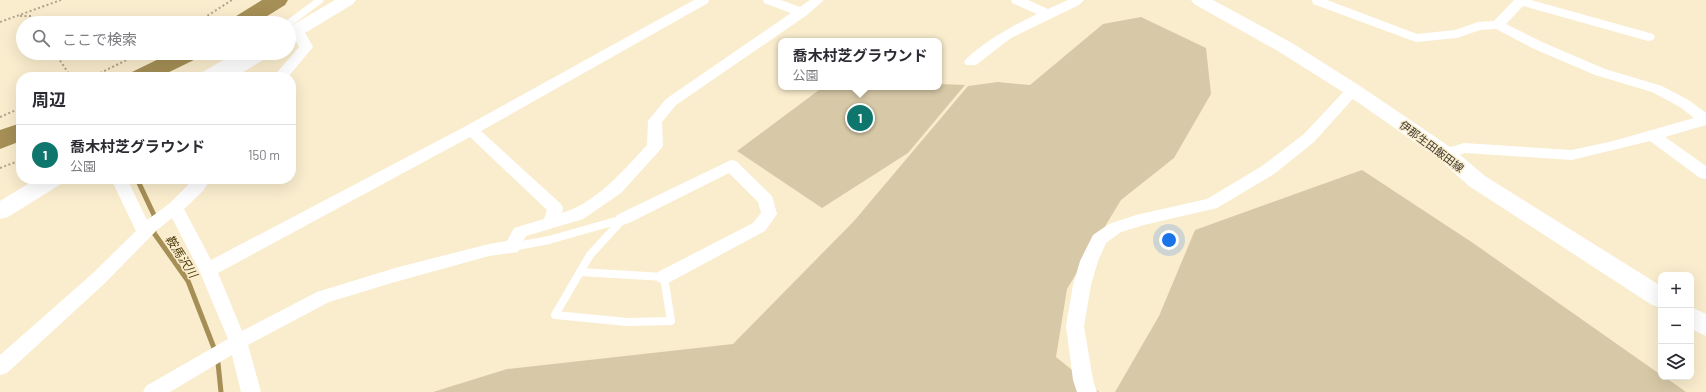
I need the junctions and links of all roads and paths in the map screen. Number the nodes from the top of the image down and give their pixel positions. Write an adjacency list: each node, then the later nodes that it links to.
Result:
1 (61, 0): 15 (path)
2 (232, 0): 17 (path)
3 (320, 0): 21 (lane)
4 (347, 0): 22 (main road)
5 (703, 0): 41 (street)
6 (769, 0): 13 (street)
7 (818, 0): 13 (street)
8 (1017, 0): 14 (street)
9 (1078, 0): 14 (street)
10 (1200, 0): 37 (main road, 伊那生田飯田線)
11 (1521, 0): 20 (street); 24 (street)
12 (1318, 1): 20 (street)
13 (802, 12): 53 (street)
14 (1047, 13): 31 (street)
15 (18, 16): 16 (path)
16 (31, 16)
17 (207, 16)
18 (16, 17): 19 (path)
19 (0, 22)
20 (1498, 25): 40 (street)
21 (296, 26)
22 (296, 28)
23 (296, 35): 25 (street)
24 (1648, 38)
25 (296, 59)
26 (60, 60): 32 (path)
27 (127, 60): 33 (path)
28 (230, 60): 34 (lane)
29 (249, 60): 35 (main road)
30 (295, 60): 36 (street)
31 (971, 62)
32 (68, 72)
33 (102, 72)
34 (210, 72)
35 (230, 72)
36 (284, 72)
37 (1354, 90): 43 (main road, 伊那生田飯田線); 66 (street)
38 (16, 110): 39 (path)
39 (0, 117)
40 (1706, 120): 42 (street)
41 (471, 130): 53 (street); 56 (street)
42 (1652, 135): 43 (street); 46 (street)
43 (1446, 154): 59 (main road, 伊那生田飯田線)
44 (16, 162): 45 (path)
45 (0, 168)
46 (1706, 174)
47 (45, 184): 51 (main road)
48 (121, 184): 54 (street)
49 (199, 184): 50 (street)
50 (175, 208): 54 (street); 56 (street)
51 (0, 211)
52 (623, 219): 55 (lane); 57 (lane); 58 (street)
53 (552, 221): 55 (street)
54 (145, 232): 63 (street)
55 (512, 247): 62 (street)
56 (208, 270): 62 (street)
57 (579, 272): 58 (lane); 58 (lane)
58 (664, 277)
59 (1658, 296)
60 (1694, 318): 61 (main road)
61 (1706, 326)
62 (234, 345): 64 (street); 65 (street)
63 (0, 367)
64 (153, 392)
65 (251, 392)
66 (1087, 392)

